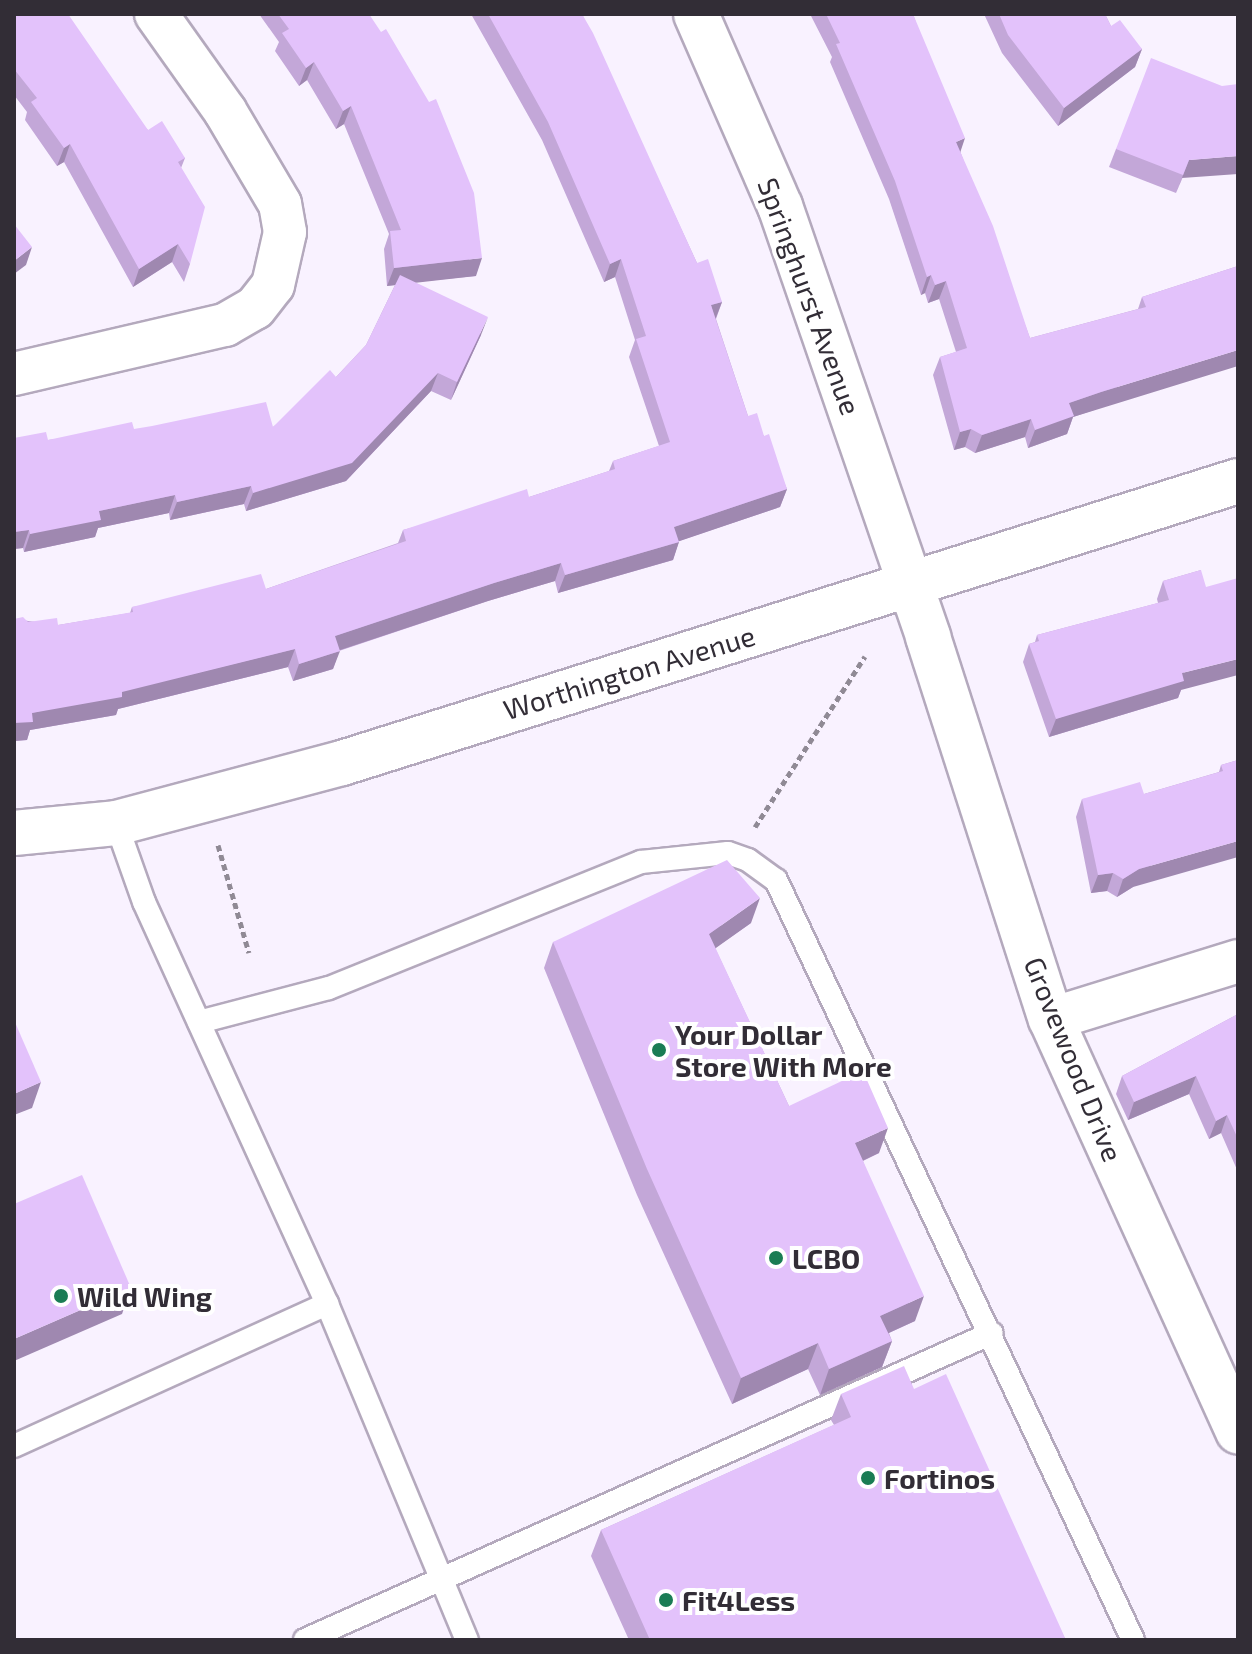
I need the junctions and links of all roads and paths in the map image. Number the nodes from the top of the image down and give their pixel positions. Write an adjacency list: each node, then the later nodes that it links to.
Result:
1 (156, 14): 3 (street)
2 (696, 14): 5 (street, Springhurst Avenue)
3 (14, 374)
4 (1238, 481): 5 (street, Worthington Avenue)
5 (910, 584): 7 (street, Worthington Avenue); 13 (street, Grovewood Drive)
6 (865, 656): 10 (path)
7 (116, 823): 8 (street, Worthington Avenue); 14 (lane)
8 (14, 833)
9 (218, 845): 11 (path)
10 (728, 853): 14 (lane); 16 (lane)
11 (249, 953)
12 (1238, 961): 13 (street)
13 (1051, 1019): 17 (street, Grovewood Drive)
14 (199, 1022): 15 (lane)
15 (327, 1304): 18 (lane); 19 (lane)
16 (992, 1333): 19 (lane); 22 (lane)
17 (1238, 1432)
18 (14, 1446)
19 (440, 1579): 20 (lane); 21 (lane)
20 (305, 1640)
21 (467, 1640)
22 (1133, 1640)

